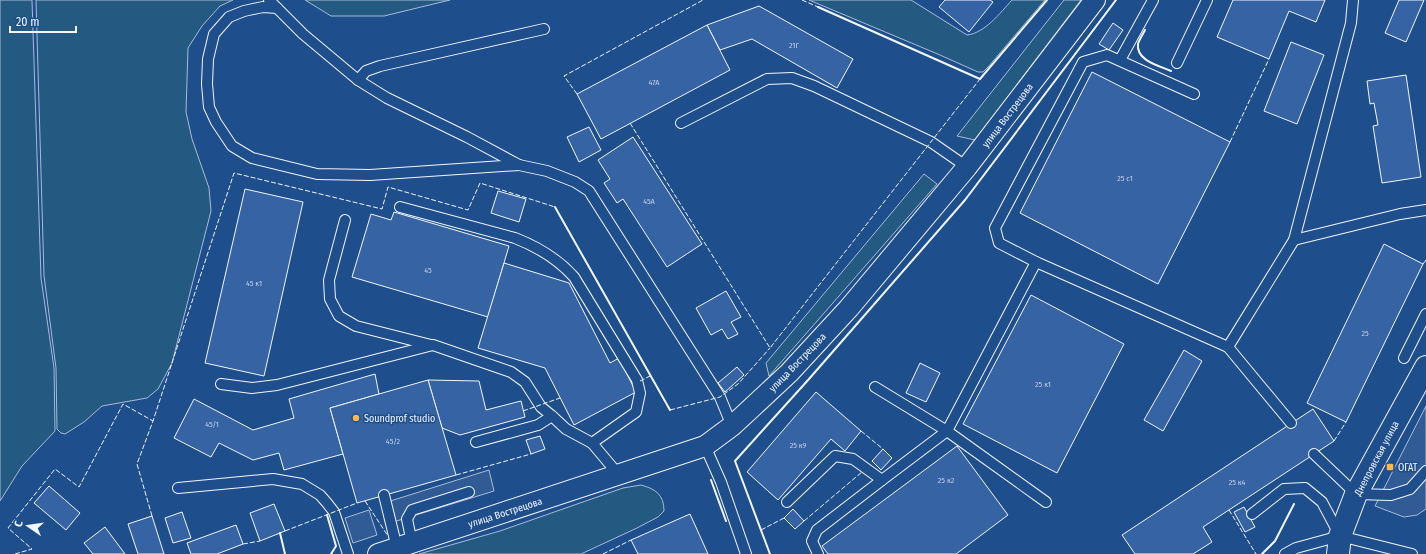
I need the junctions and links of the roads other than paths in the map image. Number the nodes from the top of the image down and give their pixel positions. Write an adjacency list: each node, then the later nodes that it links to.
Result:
1 (269, 0): 6 (lane)
2 (1095, 0): 14 (street, улица Вострецова)
3 (1153, 0): 8 (lane)
4 (1207, 0): 9 (lane)
5 (1353, 0): 18 (lane)
6 (277, 8): 10 (lane); 13 (lane)
7 (544, 29): 10 (lane)
8 (1120, 60): 11 (lane); 19 (lane)
9 (1177, 63)
10 (358, 80): 13 (lane)
11 (1194, 94)
12 (681, 123): 14 (lane)
13 (519, 165): 29 (lane)
14 (967, 167): 29 (street, улица Вострецова)
15 (400, 206): 32 (lane)
16 (1426, 210): 18 (lane)
17 (345, 220): 21 (lane)
18 (1294, 240): 22 (lane)
19 (1036, 262): 22 (lane); 30 (lane)
20 (1426, 314): 23 (lane)
21 (433, 345): 25 (lane); 27 (lane)
22 (1228, 347): 28 (lane)
23 (1404, 358)
24 (1426, 367): 40 (main road, Днепровская улица)
25 (221, 384)
26 (875, 387): 30 (lane)
27 (552, 416): 31 (lane); 32 (lane)
28 (1291, 423)
29 (732, 426): 33 (street, улица Вострецова)
30 (947, 431): 37 (lane); 43 (lane)
31 (476, 442)
32 (592, 443): 36 (lane)
33 (705, 446): 36 (street, улица Вострецова); 50 (lane)
34 (1314, 454): 40 (lane)
35 (1426, 471): 40 (lane)
36 (618, 474): 45 (street, улица Вострецова)
37 (882, 480): 42 (lane); 51 (lane)
38 (178, 488): 48 (lane)
39 (469, 492): 45 (lane)
40 (1356, 494): 46 (main road, Днепровская улица)
41 (384, 496): 45 (lane)
42 (787, 502)
43 (1046, 502)
44 (1252, 514): 46 (lane)
45 (404, 545): 49 (street, улица Вострецова)
46 (1339, 545): 47 (lane); 53 (lane)
47 (1294, 551): 52 (lane)
48 (348, 554)
49 (378, 554)
50 (746, 554)
51 (818, 554)
52 (1285, 554)
53 (1412, 554)

